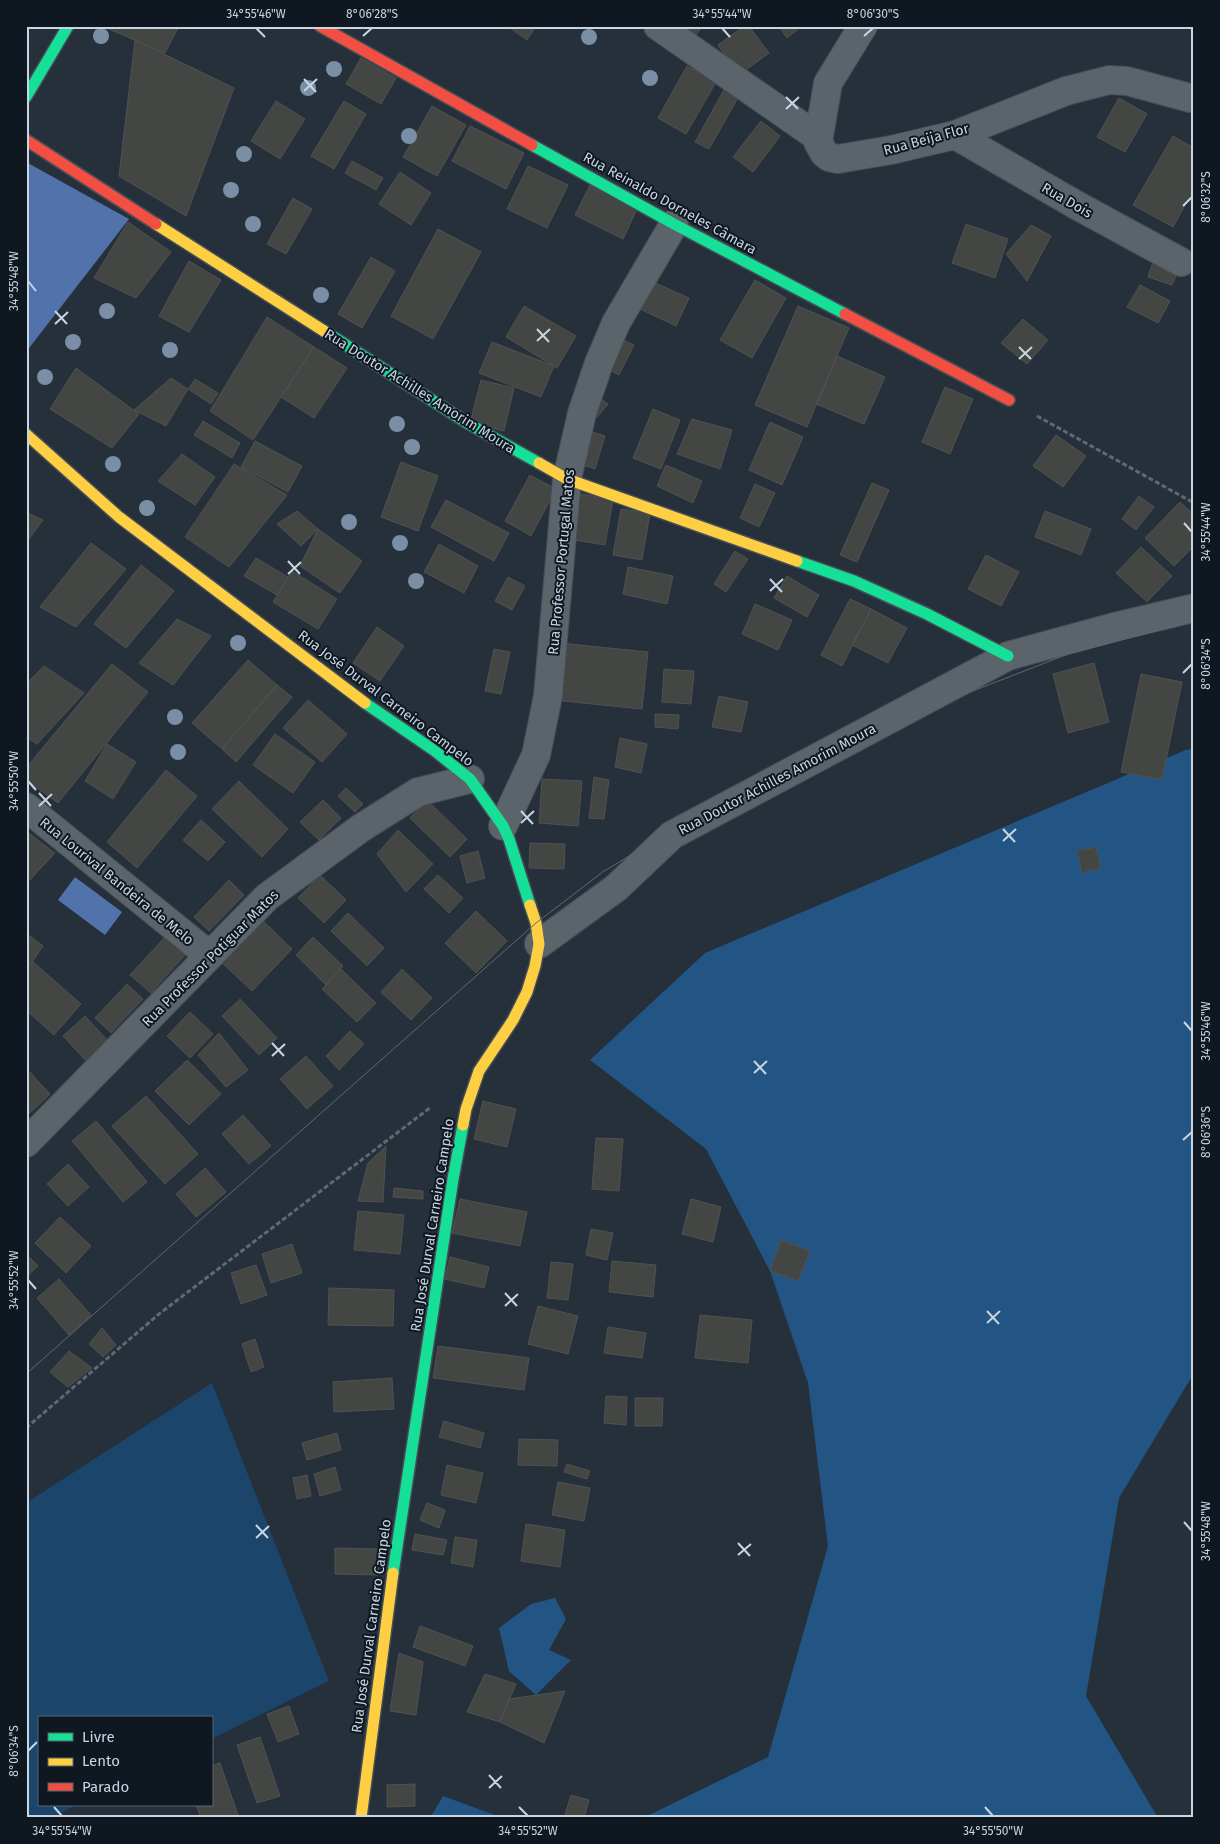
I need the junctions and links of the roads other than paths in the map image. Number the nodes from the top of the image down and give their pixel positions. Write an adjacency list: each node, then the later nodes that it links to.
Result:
1 (68, 26): 5 (street)
2 (320, 26): 10 (street, Rua Reinaldo Dorneles Câmara)
3 (658, 26): 8 (street)
4 (863, 26): 8 (street)
5 (26, 97)
6 (1190, 98): 7 (street, Rua Beija Flor)
7 (955, 134): 8 (street, Rua Beija Flor); 11 (street, Rua Dois)
8 (819, 138)
9 (26, 140): 14 (street, Rua Doutor Achilles Amorim Moura)
10 (674, 224): 12 (street, Rua Reinaldo Dorneles Câmara); 14 (street, Rua Professor Portugal Matos)
11 (1181, 262)
12 (1009, 400)
13 (26, 434): 17 (street, Rua José Durval Carneiro Campelo)
14 (567, 479): 16 (street, Rua Doutor Achilles Amorim Moura); 19 (street, Rua Professor Portugal Matos)
15 (1194, 608): 16 (street, Rua Doutor Achilles Amorim Moura)
16 (1008, 656): 20 (street, Rua Doutor Achilles Amorim Moura)
17 (470, 779): 19 (street, Rua José Durval Carneiro Campelo); 21 (street, Rua Professor Potiguar Matos)
18 (26, 807): 21 (street, Rua Lourival Bandeira de Melo)
19 (503, 826): 20 (street, Rua José Durval Carneiro Campelo)
20 (539, 944): 23 (street, Rua José Durval Carneiro Campelo)
21 (209, 955): 22 (street, Rua Professor Potiguar Matos)
22 (26, 1143)
23 (361, 1818)

